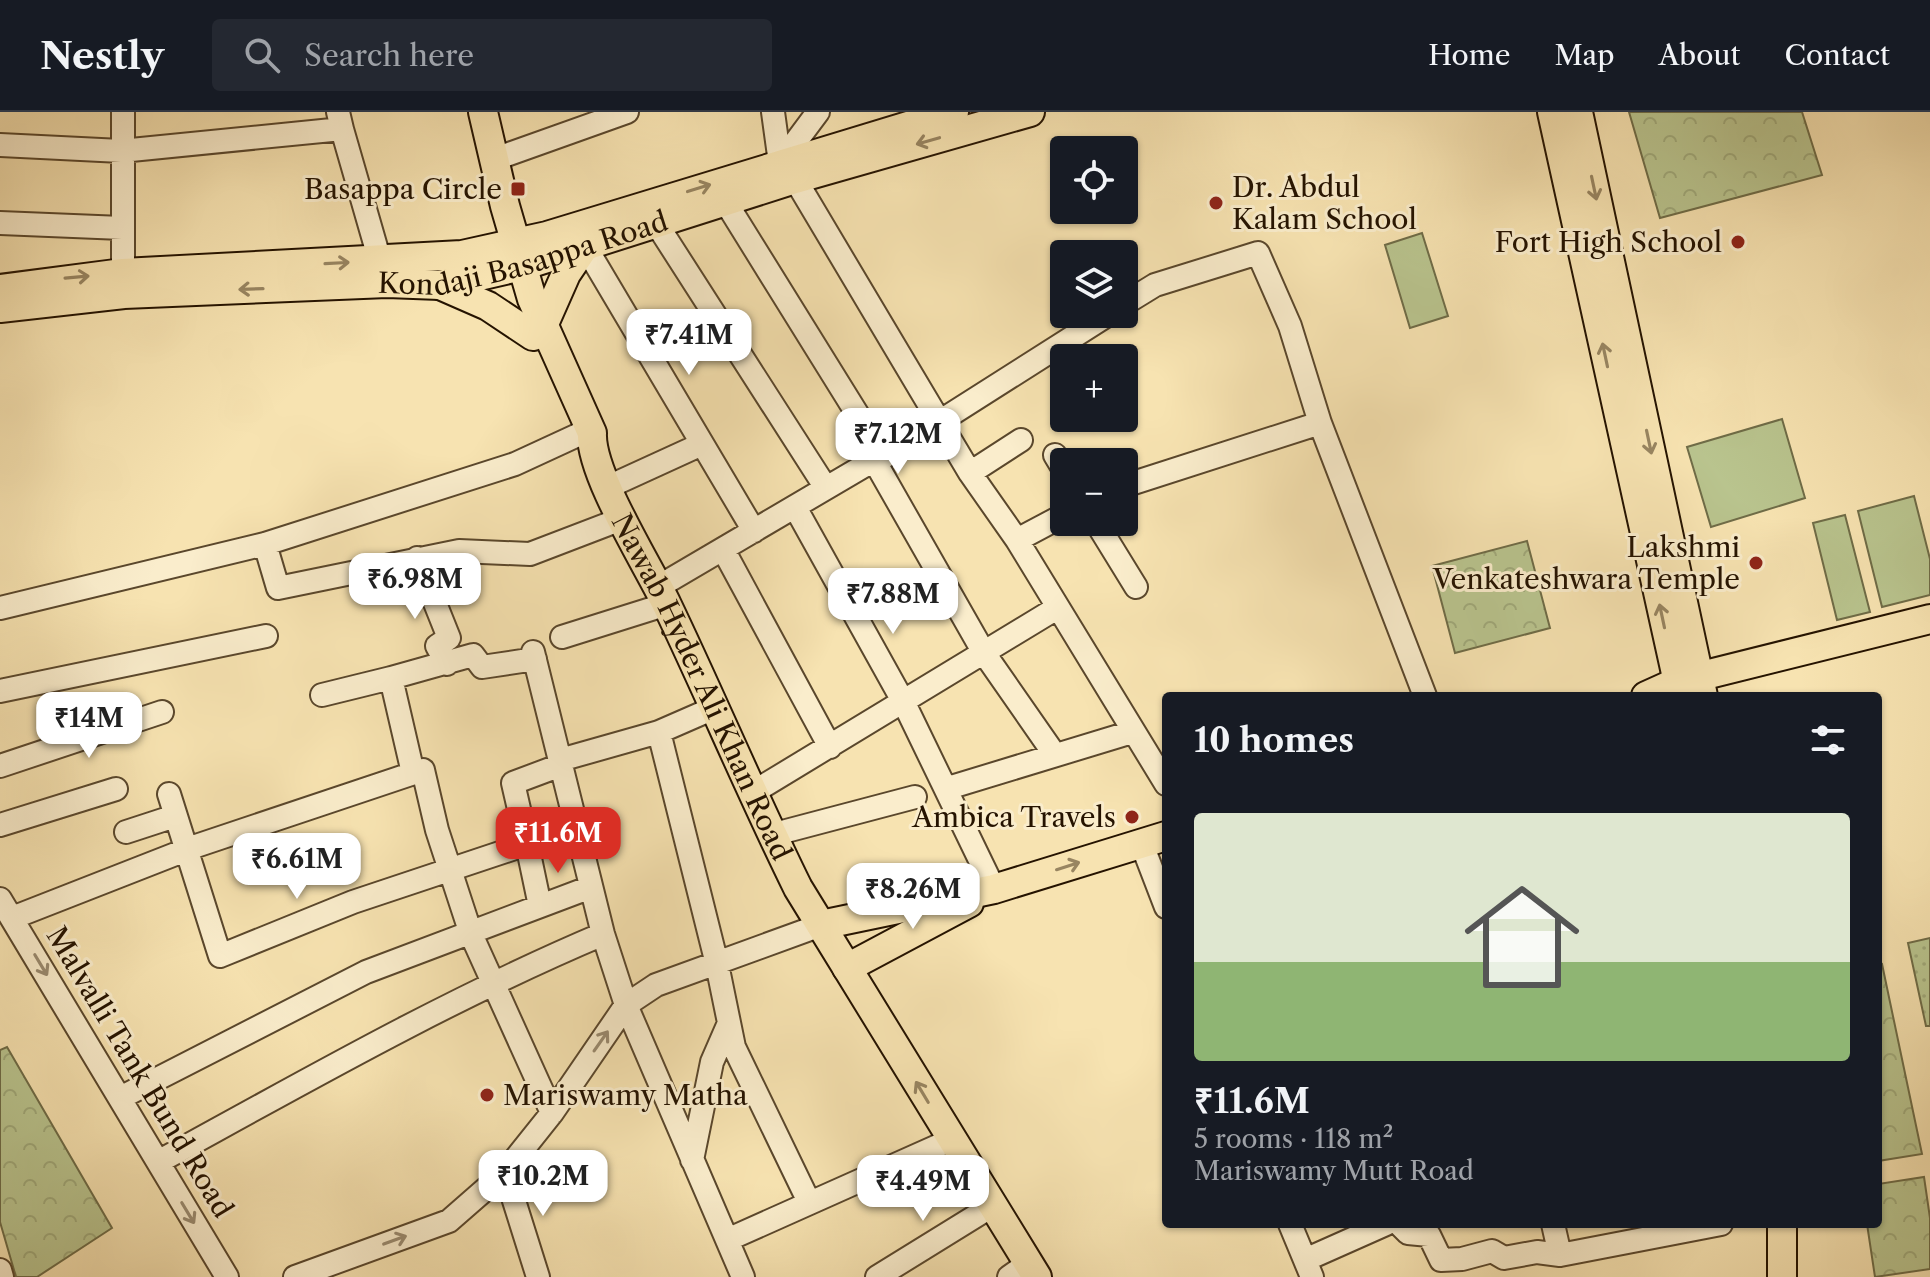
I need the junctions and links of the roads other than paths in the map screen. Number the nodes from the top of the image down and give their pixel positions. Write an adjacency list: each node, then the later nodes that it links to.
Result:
1 (123, 112): 13 (street)
2 (467, 112): 21 (main road)
3 (483, 112): 14 (main road)
4 (627, 112): 14 (street)
5 (773, 112): 15 (street)
6 (818, 112): 15 (street)
7 (954, 112): 15 (main road, Kondaji Basappa Road)
8 (1030, 112): 15 (main road, Kondaji Basappa Road, one-way to 15)
9 (1552, 112): 60 (main road, one-way to 9)
10 (1578, 112): 60 (main road, one-way to 60)
11 (340, 120): 13 (street); 22 (street)
12 (0, 145): 13 (street)
13 (121, 151): 19 (street)
14 (495, 159): 21 (main road)
15 (788, 171): 16 (main road, Kondaji Basappa Road); 21 (main road, Kondaji Basappa Road, one-way to 15); 30 (street)
16 (725, 201): 18 (main road, Kondaji Basappa Road); 35 (street)
17 (0, 223): 19 (street)
18 (656, 223): 20 (main road, Kondaji Basappa Road); 39 (street)
19 (122, 228): 23 (street)
20 (585, 246): 21 (main road, Kondaji Basappa Road); 29 (main road); 34 (street)
21 (509, 257): 22 (main road, Kondaji Basappa Road); 24 (main road, Kondaji Basappa Road); 29 (main road, Nawab Hyder Ali Khan Road)
22 (380, 261): 23 (main road, Kondaji Basappa Road, one-way to 22)
23 (123, 273): 25 (main road, Kondaji Basappa Road, one-way to 23)
24 (440, 285): 27 (main road, Kondaji Basappa Road, one-way to 27); 29 (main road)
25 (0, 289)
26 (1138, 295): 31 (street)
27 (0, 308)
28 (1087, 328): 30 (street)
29 (538, 331): 32 (main road, Nawab Hyder Ali Khan Road)
30 (941, 419): 35 (street); 36 (street)
31 (1320, 423): 37 (street); 62 (street)
32 (585, 440): 38 (main road, Nawab Hyder Ali Khan Road); 46 (street)
33 (1021, 440): 36 (street)
34 (702, 444): 38 (street); 43 (street)
35 (879, 459): 39 (street); 57 (street)
36 (970, 473): 45 (street)
37 (1138, 482)
38 (608, 487): 41 (main road, Nawab Hyder Ali Khan Road)
39 (826, 488): 40 (street)
40 (795, 507): 43 (street); 64 (street)
41 (624, 518): 48 (street); 50 (main road, Nawab Hyder Ali Khan Road)
42 (1050, 522): 45 (street)
43 (754, 531): 47 (street)
44 (1105, 536): 49 (street)
45 (1017, 540): 52 (street)
46 (265, 544): 48 (street); 51 (street)
47 (724, 551): 50 (street); 69 (street)
48 (417, 558): 58 (street)
49 (1136, 587)
50 (662, 596): 56 (street); 65 (main road, Nawab Hyder Ali Khan Road)
51 (0, 608)
52 (1057, 608): 57 (street); 68 (street)
53 (1930, 619): 60 (main road)
54 (1930, 634): 60 (main road)
55 (266, 636): 61 (street)
56 (562, 637)
57 (984, 653): 64 (street); 70 (street)
58 (447, 664): 59 (street); 71 (street)
59 (391, 678): 63 (street); 73 (street)
60 (1681, 690)
61 (0, 691)
62 (1423, 692)
63 (322, 695)
64 (904, 703): 69 (street); 75 (street)
65 (714, 708): 67 (street); 77 (main road, Nawab Hyder Ali Khan Road)
66 (162, 712): 72 (street)
67 (659, 732): 71 (street); 94 (street)
68 (1132, 732): 70 (street); 74 (street)
69 (830, 747): 77 (street)
70 (1055, 755): 75 (street)
71 (560, 762): 83 (street); 87 (street)
72 (0, 766)
73 (413, 773): 84 (street); 85 (street)
74 (1162, 778)
75 (948, 788): 88 (street)
76 (116, 789): 79 (street)
77 (752, 793): 81 (main road, Nawab Hyder Ali Khan Road)
78 (915, 797): 81 (street)
79 (0, 825)
80 (126, 832): 84 (street)
81 (771, 835): 91 (main road, Nawab Hyder Ali Khan Road)
82 (1154, 839): 86 (street); 88 (main road, one-way to 82)
83 (527, 844): 85 (street); 89 (street)
84 (184, 850): 85 (street); 90 (street)
85 (450, 871): 92 (street)
86 (1162, 884)
87 (591, 887): 89 (street); 93 (street)
88 (994, 889): 91 (main road); 95 (main road)
89 (540, 906): 92 (street)
90 (6, 908): 99 (street, Malvalli Tank Bund Road, one-way to 99)
91 (821, 925): 94 (street); 95 (main road, Nawab Hyder Ali Khan Road)
92 (471, 934): 96 (street); 99 (street)
93 (603, 934): 96 (street); 97 (street)
94 (717, 964): 97 (street); 98 (street)
95 (847, 968): 101 (main road, Nawab Hyder Ali Khan Road, one-way to 95)
96 (494, 984): 100 (street); 103 (street)
97 (626, 1005): 100 (street, one-way to 97); 102 (street)
98 (729, 1023): 102 (street); 105 (street)
99 (120, 1098): 103 (street, Malvalli Tank Bund Road)
100 (552, 1113): 104 (street)
101 (951, 1140): 105 (street); 106 (main road, Nawab Hyder Ali Khan Road)
102 (692, 1160): 113 (street)
103 (158, 1162): 119 (street, Malvalli Tank Bund Road, one-way to 119)
104 (505, 1172): 120 (street, one-way to 104); 121 (street)
105 (809, 1202): 113 (street)
106 (992, 1206): 117 (main road, Nawab Hyder Ali Khan Road); 123 (street)
107 (1292, 1228): 115 (street)
108 (1379, 1228): 115 (street)
109 (1403, 1228): 114 (street)
110 (1554, 1228): 114 (street)
111 (1700, 1228): 114 (street)
112 (1782, 1228): 124 (main road)
113 (727, 1240): 122 (street)
114 (1560, 1255)
115 (1308, 1268)
116 (0, 1270): 118 (street)
117 (1025, 1272)
118 (2, 1277)
119 (227, 1277)
120 (295, 1277)
121 (538, 1277)
122 (743, 1277)
123 (877, 1277)
124 (1782, 1277)

